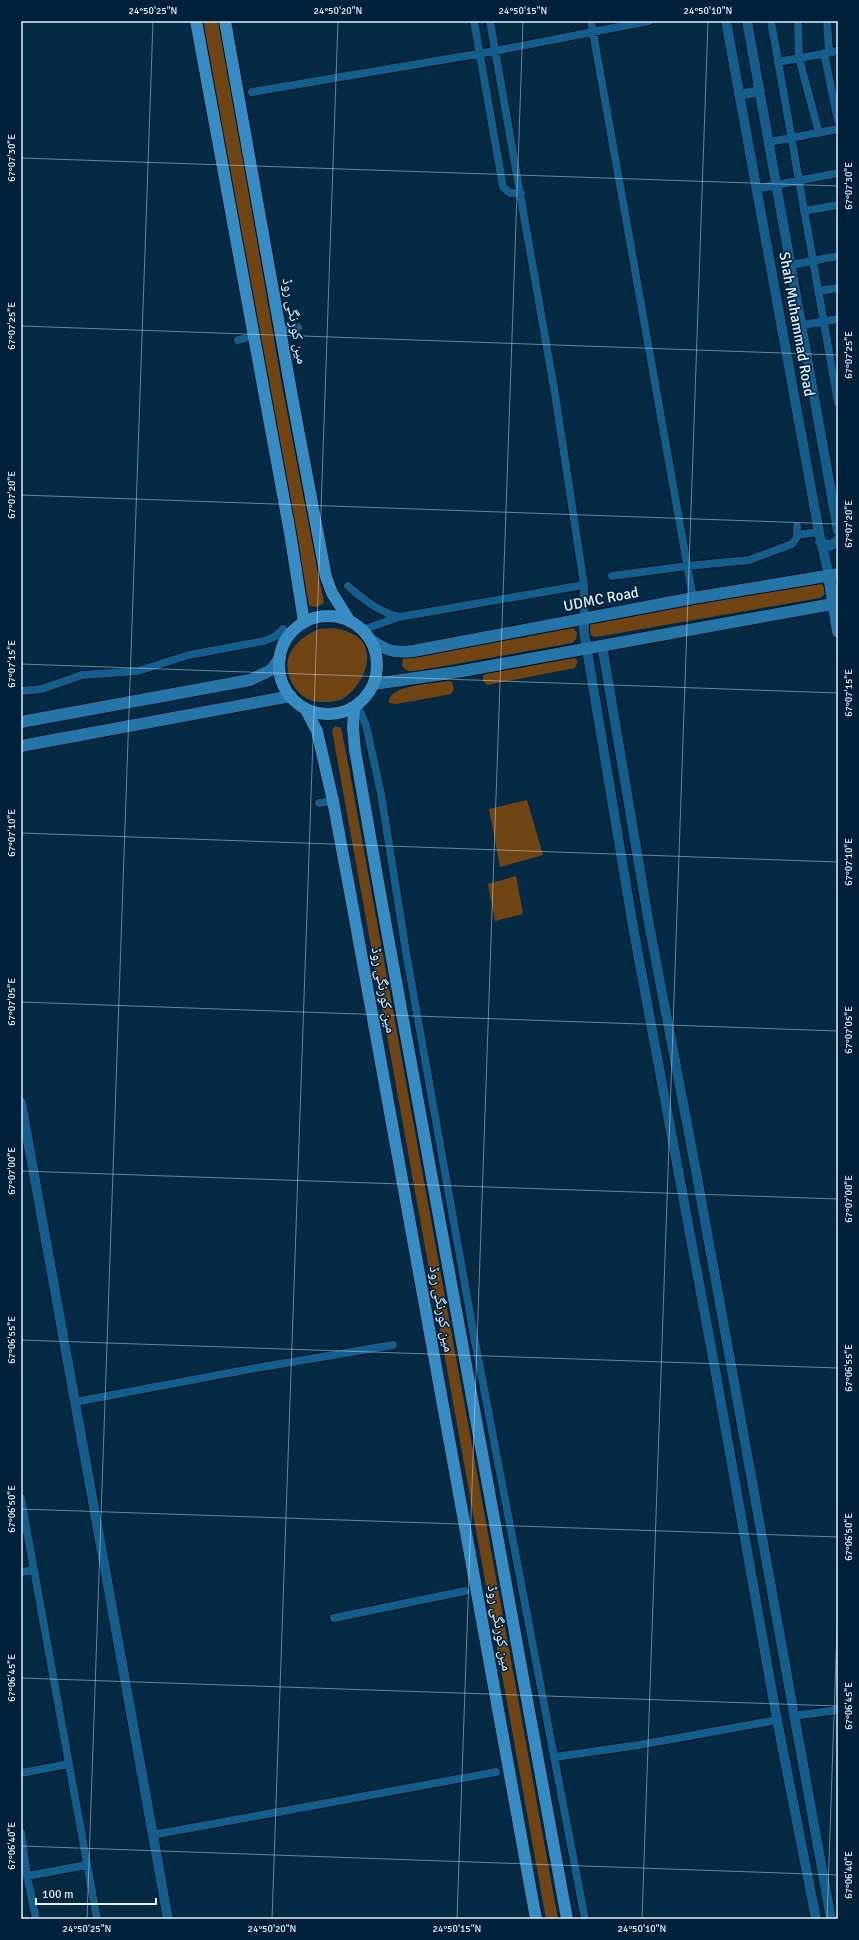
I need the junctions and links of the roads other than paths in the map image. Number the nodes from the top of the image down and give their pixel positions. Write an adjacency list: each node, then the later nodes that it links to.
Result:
1 (196, 21): 44 (main road)
2 (225, 21): 43 (main road, مین کورنگی روڈ)
3 (474, 21): 16 (street)
4 (490, 21): 13 (street)
5 (591, 21): 12 (street)
6 (649, 21): 12 (street)
7 (726, 21): 21 (street, Shah Muhammad Road)
8 (747, 21): 19 (street, Shah Muhammad Road)
9 (771, 21): 18 (street)
10 (798, 21): 17 (street)
11 (827, 21): 15 (street)
12 (593, 32): 13 (street); 53 (street)
13 (495, 51): 16 (street); 31 (street)
14 (838, 51): 15 (street)
15 (826, 53): 17 (street); 22 (street)
16 (480, 54): 20 (street); 31 (street)
17 (799, 58): 18 (street); 24 (street)
18 (778, 62): 25 (street)
19 (760, 91): 21 (street); 26 (street, Shah Muhammad Road)
20 (252, 92)
21 (739, 95): 30 (street, Shah Muhammad Road)
22 (838, 122)
23 (838, 129): 24 (street)
24 (819, 133): 25 (street)
25 (791, 138): 26 (street); 28 (street)
26 (769, 142): 29 (street, Shah Muhammad Road)
27 (838, 173): 28 (street)
28 (799, 180): 29 (street); 33 (street)
29 (777, 184): 30 (street); 36 (street, Shah Muhammad Road)
30 (756, 189): 51 (street, Shah Muhammad Road)
31 (521, 193): 56 (street)
32 (838, 205): 33 (street)
33 (804, 211): 35 (street)
34 (838, 256): 35 (street)
35 (813, 261): 36 (street); 38 (street)
36 (792, 265): 41 (street, Shah Muhammad Road)
37 (838, 288): 38 (street)
38 (818, 291): 40 (street)
39 (838, 319): 40 (street)
40 (824, 322): 41 (street); 46 (street)
41 (802, 325): 49 (street, Shah Muhammad Road)
42 (298, 327): 43 (street)
43 (281, 330): 62 (main road, مین کورنگی روڈ)
44 (253, 336): 45 (street); 63 (main road)
45 (238, 340)
46 (836, 376): 47 (street)
47 (838, 404)
48 (797, 526): 50 (street)
49 (838, 531)
50 (797, 535): 51 (street); 53 (street)
51 (820, 537): 52 (street); 54 (street, Shah Muhammad Road)
52 (838, 540)
53 (687, 566): 55 (street); 58 (street)
54 (833, 575): 58 (main road, UDMC Road); 59 (main road, Shah Muhammad Road)
55 (612, 576)
56 (584, 585): 60 (street); 61 (street)
57 (348, 586): 60 (street)
58 (693, 598): 61 (main road, UDMC Road)
59 (837, 615): 66 (main road)
60 (399, 616): 64 (street)
61 (584, 619): 65 (main road, UDMC Road); 67 (street)
62 (350, 620): 63 (main road); 64 (main road)
63 (304, 622): 68 (main road)
64 (362, 630): 65 (main road)
65 (372, 641): 69 (main road)
66 (602, 645): 67 (main road); 80 (street)
67 (586, 648): 69 (main road); 81 (street)
68 (280, 658): 70 (street); 71 (main road); 74 (main road)
69 (374, 684): 72 (main road)
70 (21, 691)
71 (291, 696): 73 (main road); 75 (main road)
72 (355, 706): 73 (main road); 78 (street); 79 (main road, مین کورنگی روڈ)
73 (306, 708): 76 (main road, مین کورنگی روڈ)
74 (21, 722)
75 (21, 746)
76 (333, 801): 77 (street); 114 (main road, مین کورنگی روڈ)
77 (319, 803)
78 (396, 891): 79 (street); 103 (street)
79 (380, 893): 115 (main road, مین کورنگی روڈ)
80 (649, 924): 81 (street); 82 (street)
81 (633, 926): 83 (street)
82 (669, 1028): 83 (street); 85 (street)
83 (653, 1031): 86 (street)
84 (21, 1102): 92 (street)
85 (696, 1171): 86 (street); 87 (street)
86 (679, 1174): 88 (street)
87 (713, 1264): 88 (street); 90 (street)
88 (695, 1267): 91 (street)
89 (393, 1345): 92 (street)
90 (730, 1366): 91 (street); 99 (street)
91 (715, 1369): 100 (street)
92 (75, 1402): 108 (street)
93 (21, 1498): 94 (street)
94 (34, 1570): 95 (street); 104 (street)
95 (21, 1572)
96 (465, 1591): 97 (street)
97 (334, 1618)
98 (838, 1710): 99 (street)
99 (793, 1716): 101 (street)
100 (776, 1720): 102 (street); 103 (street)
101 (796, 1731): 102 (street); 118 (street)
102 (779, 1734): 117 (street)
103 (555, 1757): 116 (street)
104 (69, 1764): 106 (street); 109 (street)
105 (496, 1772): 108 (street)
106 (21, 1773)
107 (21, 1832): 110 (street)
108 (152, 1835): 113 (street)
109 (88, 1865): 110 (street); 112 (street)
110 (27, 1876): 111 (street)
111 (36, 1919)
112 (97, 1919)
113 (168, 1919)
114 (536, 1919)
115 (567, 1919)
116 (585, 1919)
117 (816, 1919)
118 (831, 1919)

